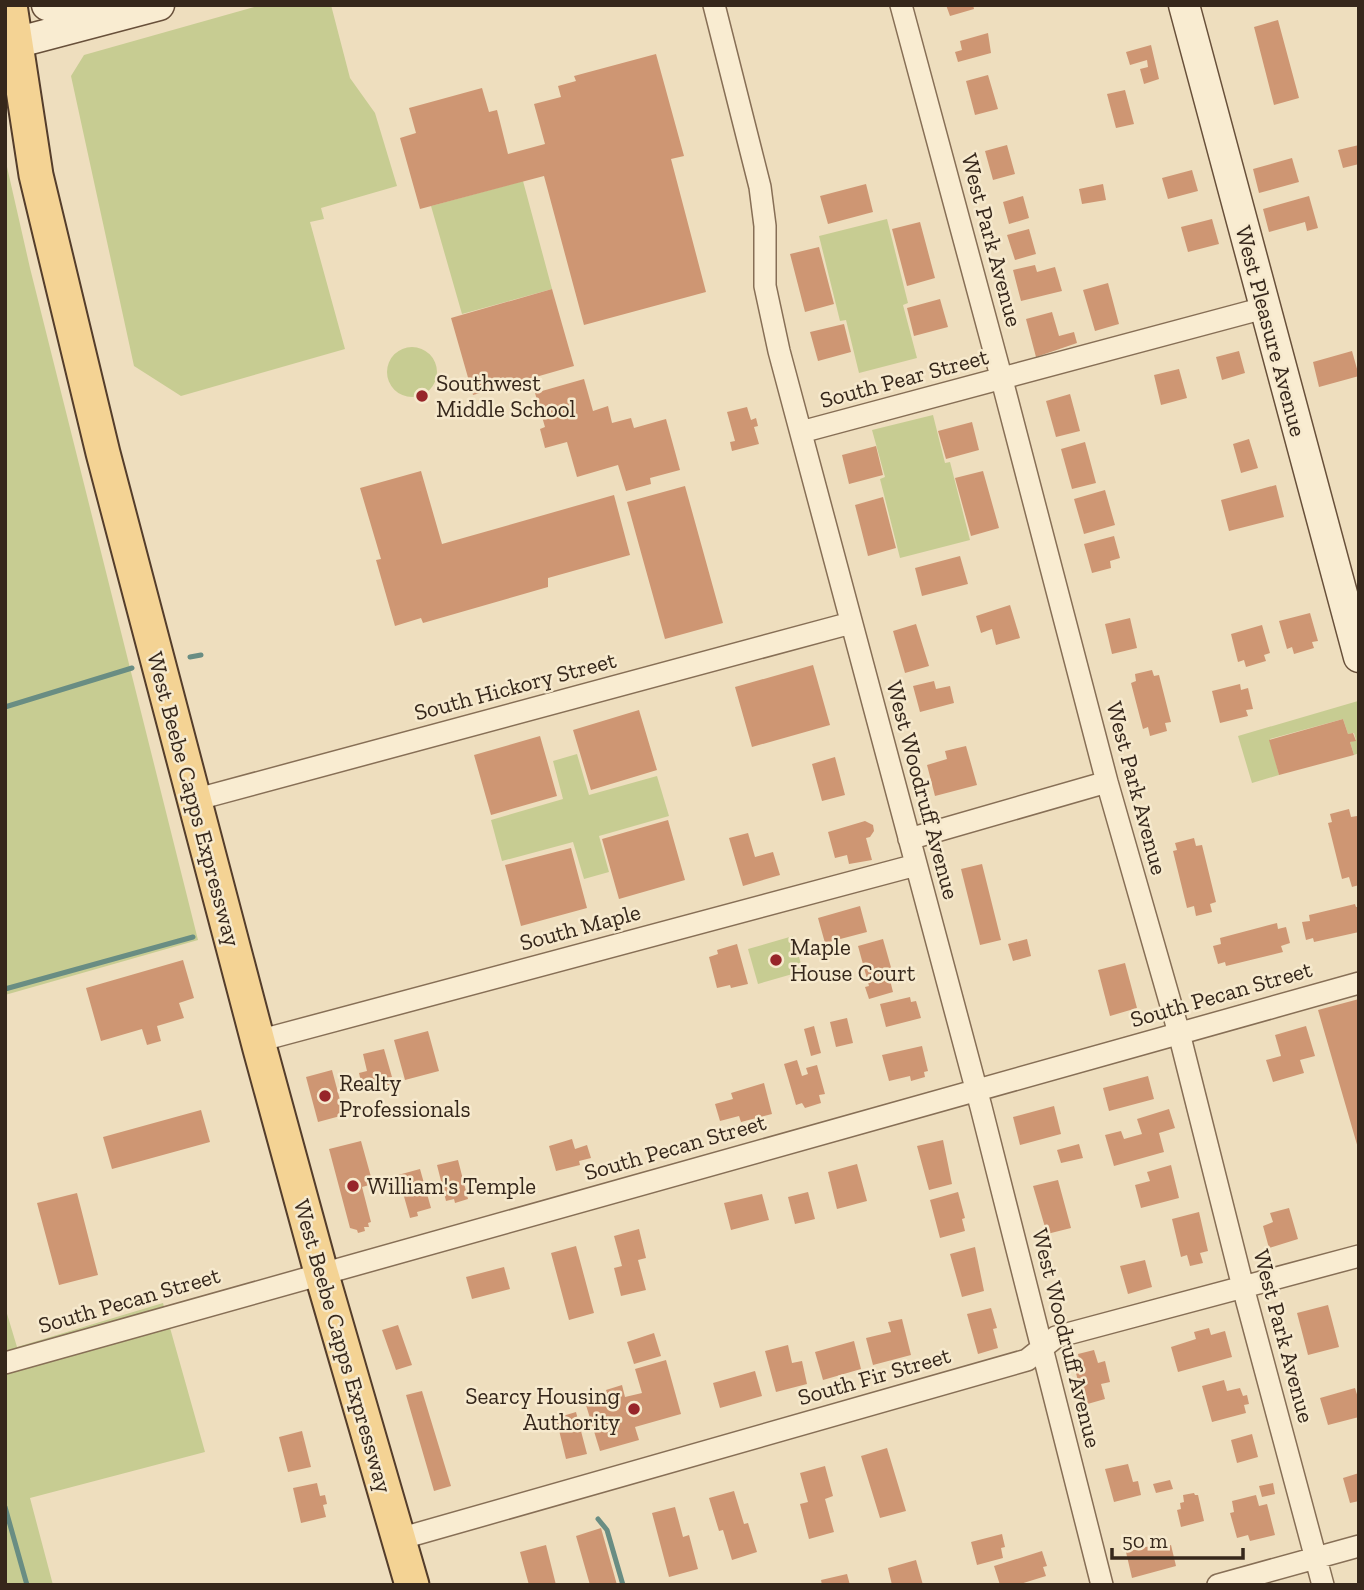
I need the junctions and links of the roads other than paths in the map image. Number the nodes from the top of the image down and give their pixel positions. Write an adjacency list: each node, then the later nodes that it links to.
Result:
1 (10, 5): 8 (main road, West Beebe Capps Expressway)
2 (47, 5): 7 (street)
3 (159, 5): 7 (street)
4 (714, 5): 11 (street, West Woodruff Avenue)
5 (901, 5): 10 (street, West Park Avenue)
6 (1184, 5): 9 (street, West Pleasure Avenue)
7 (126, 14): 8 (street)
8 (15, 43): 15 (main road, West Beebe Capps Expressway)
9 (1264, 308): 10 (street, South Pear Street); 13 (street, West Pleasure Avenue)
10 (1002, 380): 11 (street, South Pear Street); 14 (street, West Park Avenue)
11 (801, 432): 12 (street, West Woodruff Avenue)
12 (851, 623): 15 (street, South Hickory Street); 16 (street, West Woodruff Avenue)
13 (1359, 657)
14 (1107, 782): 16 (street); 19 (street, West Park Avenue)
15 (194, 800): 20 (main road, West Beebe Capps Expressway)
16 (909, 839): 17 (street, West Woodruff Avenue)
17 (915, 865): 20 (street, South Maple); 21 (street, West Woodruff Avenue)
18 (1359, 983): 19 (street, South Pecan Street)
19 (1179, 1033): 21 (street, South Pecan Street); 24 (street, West Park Avenue)
20 (258, 1041): 23 (main road, West Beebe Capps Expressway)
21 (976, 1090): 23 (street, South Pecan Street); 25 (street, West Woodruff Avenue)
22 (1359, 1256): 24 (street, South Fir Street)
23 (321, 1272): 26 (street, South Pecan Street); 27 (main road, West Beebe Capps Expressway)
24 (1243, 1287): 25 (street, South Fir Street); 29 (street, West Park Avenue)
25 (1042, 1348): 27 (street, South Fir Street); 31 (street, West Woodruff Avenue)
26 (5, 1363)
27 (399, 1539): 30 (main road, West Beebe Capps Expressway)
28 (1359, 1546): 29 (street)
29 (1316, 1558): 32 (street); 33 (street, West Park Avenue)
30 (412, 1585)
31 (1102, 1585)
32 (1218, 1585)
33 (1323, 1585)

